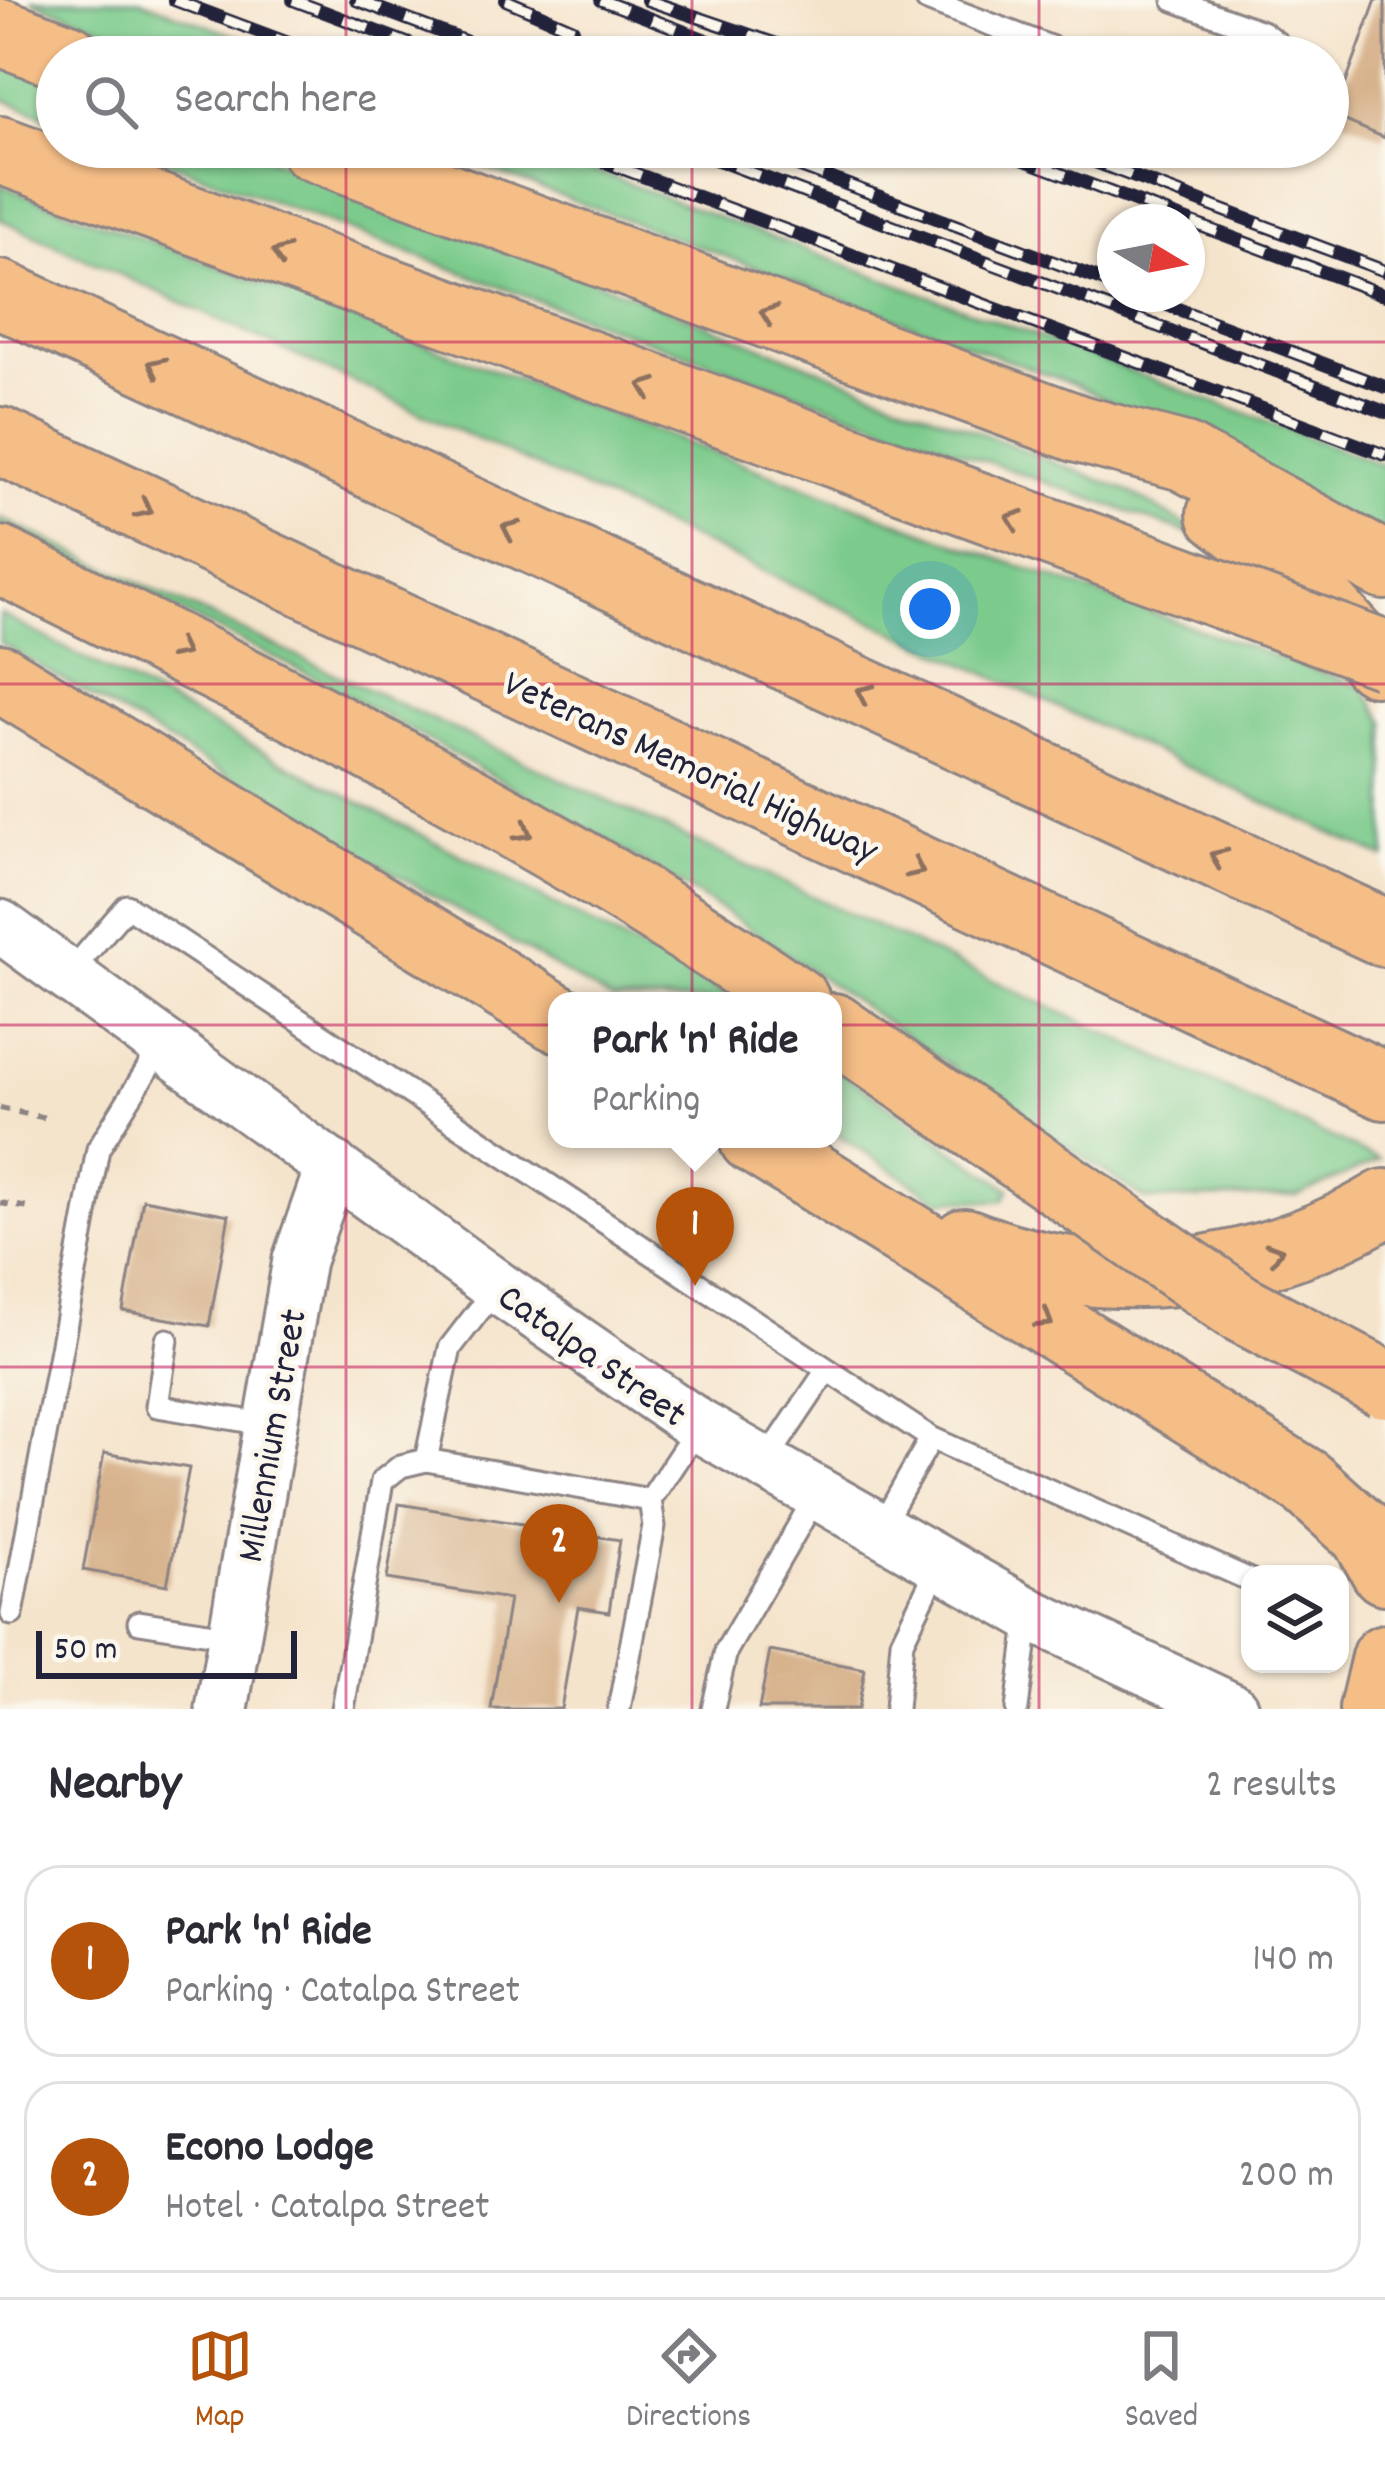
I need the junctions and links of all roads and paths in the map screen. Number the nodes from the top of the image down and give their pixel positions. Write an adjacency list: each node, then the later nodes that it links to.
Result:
1 (927, 0): 4 (lane)
2 (1174, 0): 5 (lane)
3 (0, 32): 6 (main road)
4 (1021, 36)
5 (1267, 36)
6 (36, 45)
7 (0, 150): 8 (main road, one-way to 7, bridge)
8 (36, 163)
9 (49, 168): 16 (main road, one-way to 9, bridge)
10 (370, 168): 12 (main road, one-way to 10)
11 (0, 294): 20 (main road, one-way to 11)
12 (1079, 429): 15 (main road); 17 (main road)
13 (0, 441): 26 (main road, Veterans Memorial Highway, one-way to 26)
14 (0, 560): 22 (main road, one-way to 22)
15 (1385, 566)
16 (1385, 655)
17 (1385, 675)
18 (0, 678): 23 (main road)
19 (0, 926): 21 (street, Catalpa Street)
20 (1385, 933)
21 (68, 975): 25 (street, Catalpa Street); 37 (lane)
22 (783, 992)
23 (548, 1013)
24 (842, 1033): 38 (main road, bridge)
25 (163, 1044): 30 (street, Catalpa Street); 50 (lane)
26 (1385, 1086)
27 (0, 1108): 28 (path)
28 (46, 1118)
29 (768, 1148): 31 (main road)
30 (332, 1166): 35 (street, Catalpa Street); 39 (street, Millennium Street)
31 (839, 1192): 33 (main road, one-way to 33); 48 (main road, one-way to 48)
32 (0, 1203): 34 (path)
33 (1385, 1203)
34 (29, 1208)
35 (497, 1287): 40 (street, Catalpa Street); 42 (lane)
36 (167, 1340): 39 (lane)
37 (825, 1373): 41 (lane); 43 (lane)
38 (1385, 1384)
39 (271, 1425): 53 (street, Millennium Street)
40 (699, 1426): 43 (street, Catalpa Street); 45 (lane)
41 (931, 1438): 46 (lane); 49 (lane)
42 (426, 1460): 45 (lane); 56 (lane)
43 (764, 1465): 44 (street, Catalpa Street)
44 (816, 1496): 46 (street, Catalpa Street); 58 (lane)
45 (650, 1500): 57 (lane)
46 (878, 1532): 47 (street, Catalpa Street)
47 (939, 1565): 51 (street, Catalpa Street); 59 (lane)
48 (1385, 1571)
49 (1241, 1576)
50 (12, 1614)
51 (1029, 1614): 60 (lane); 61 (street, Catalpa Street)
52 (139, 1622): 53 (lane)
53 (235, 1637): 55 (street, Millennium Street)
54 (1385, 1658): 62 (main road)
55 (222, 1709)
56 (343, 1709)
57 (619, 1709)
58 (713, 1709)
59 (896, 1709)
60 (1017, 1709)
61 (1232, 1709)
62 (1373, 1709)

